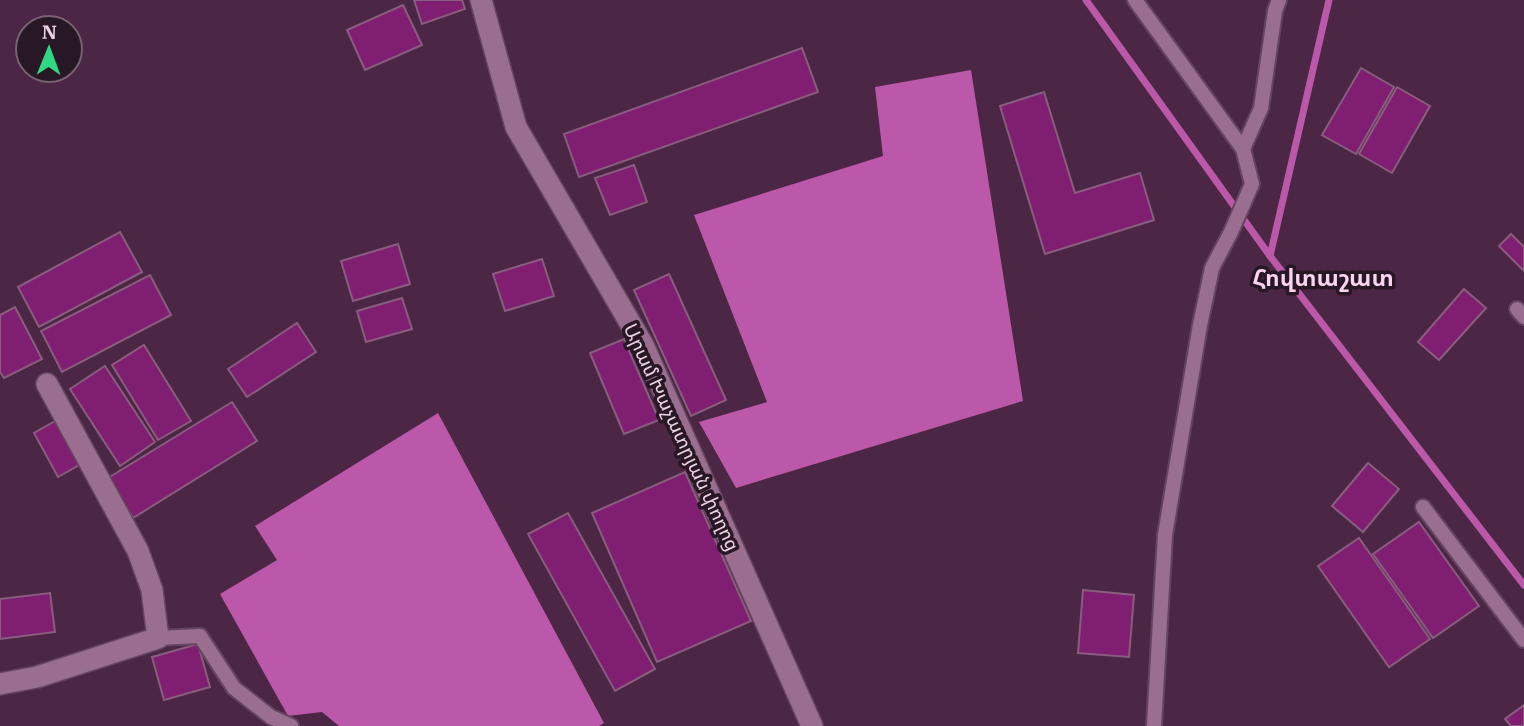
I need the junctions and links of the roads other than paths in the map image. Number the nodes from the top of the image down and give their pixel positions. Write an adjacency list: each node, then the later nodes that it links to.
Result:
1 (481, 0): 11 (street, Արամ Խաչատրյան փողոց)
2 (1135, 0): 4 (lane)
3 (1279, 0): 4 (lane)
4 (1243, 149): 12 (lane)
5 (47, 384): 7 (street)
6 (1423, 507): 8 (lane)
7 (158, 638): 9 (street); 10 (lane)
8 (1524, 640)
9 (0, 684)
10 (291, 726)
11 (812, 726)
12 (1154, 726)

